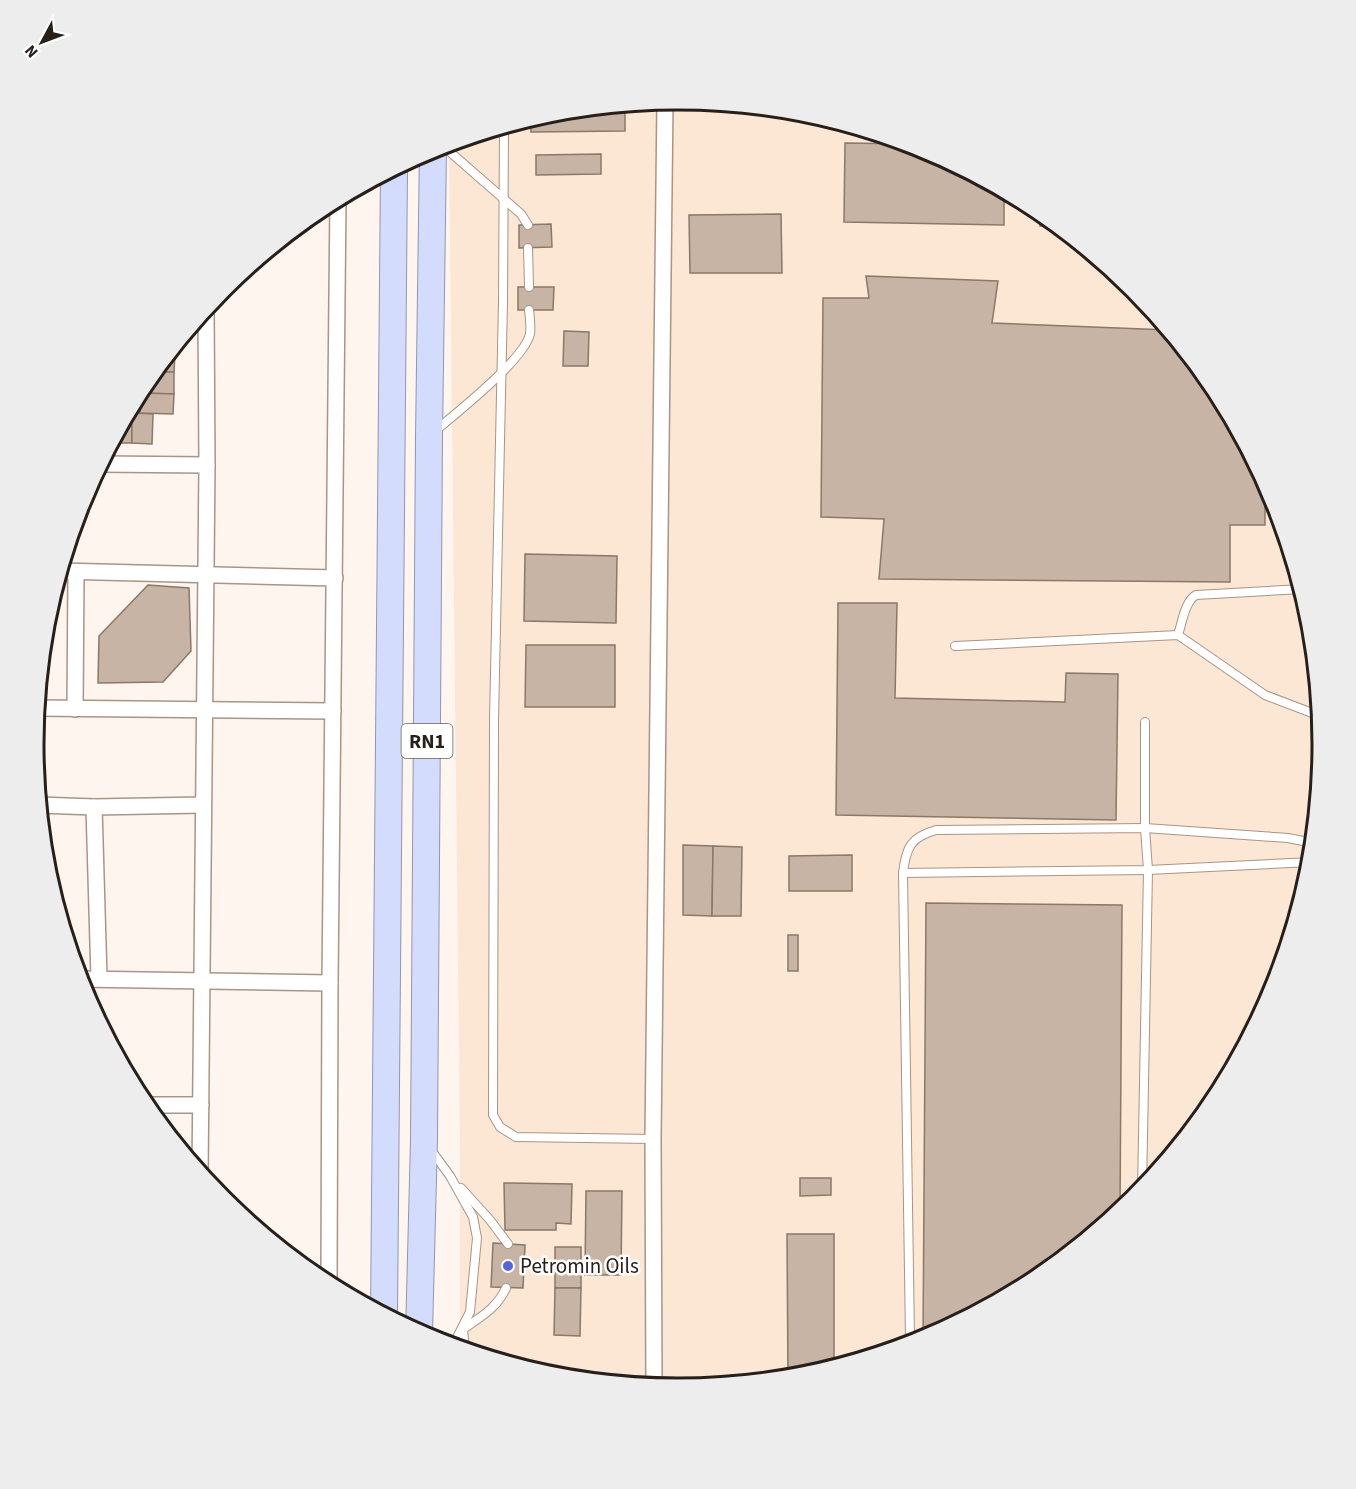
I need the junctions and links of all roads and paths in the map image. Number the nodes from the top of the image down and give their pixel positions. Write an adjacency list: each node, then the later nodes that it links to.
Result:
1 (665, 110): 44 (street)
2 (504, 135): 6 (lane)
3 (451, 152): 6 (lane)
4 (433, 159): 14 (highway, RN1)
5 (394, 177): 52 (highway, RN1)
6 (504, 199): 8 (lane); 13 (lane)
7 (338, 209): 20 (street)
8 (528, 225)
9 (528, 248): 10 (lane)
10 (529, 287)
11 (529, 310): 13 (lane)
12 (206, 321): 16 (street)
13 (501, 373): 14 (lane); 44 (lane)
14 (429, 437): 45 (highway, RN1)
15 (109, 464): 16 (street)
16 (207, 465): 19 (street)
17 (68, 571): 18 (street)
18 (76, 572): 19 (street); 25 (street)
19 (205, 575): 20 (street); 26 (street)
20 (335, 578): 27 (street)
21 (1293, 590): 22 (lane)
22 (1178, 635): 23 (lane); 28 (lane)
23 (955, 646)
24 (45, 708): 25 (street)
25 (75, 709): 26 (street)
26 (204, 709): 27 (street); 31 (street)
27 (333, 711): 41 (street)
28 (1311, 713)
29 (1145, 722): 33 (lane)
30 (47, 805): 32 (street)
31 (203, 805): 32 (street); 40 (street)
32 (94, 807): 39 (street)
33 (1145, 828): 34 (lane); 36 (lane); 37 (lane)
34 (1305, 841)
35 (1301, 862): 36 (lane)
36 (1148, 870): 37 (lane); 48 (lane)
37 (903, 873): 55 (lane)
38 (89, 978): 39 (street)
39 (99, 978): 40 (street)
40 (202, 981): 41 (street); 43 (street)
41 (330, 983): 50 (street)
42 (156, 1105): 43 (street)
43 (201, 1105): 46 (street)
44 (653, 1139): 58 (street)
45 (424, 1140): 47 (lane); 53 (highway, RN1)
46 (194, 1155)
47 (450, 1176): 49 (lane); 54 (lane)
48 (1142, 1177)
49 (508, 1244)
50 (329, 1274)
51 (506, 1288): 54 (lane)
52 (384, 1307)
53 (419, 1324)
54 (463, 1329): 56 (lane); 57 (lane)
55 (910, 1335)
56 (457, 1339)
57 (464, 1341)
58 (654, 1378)

